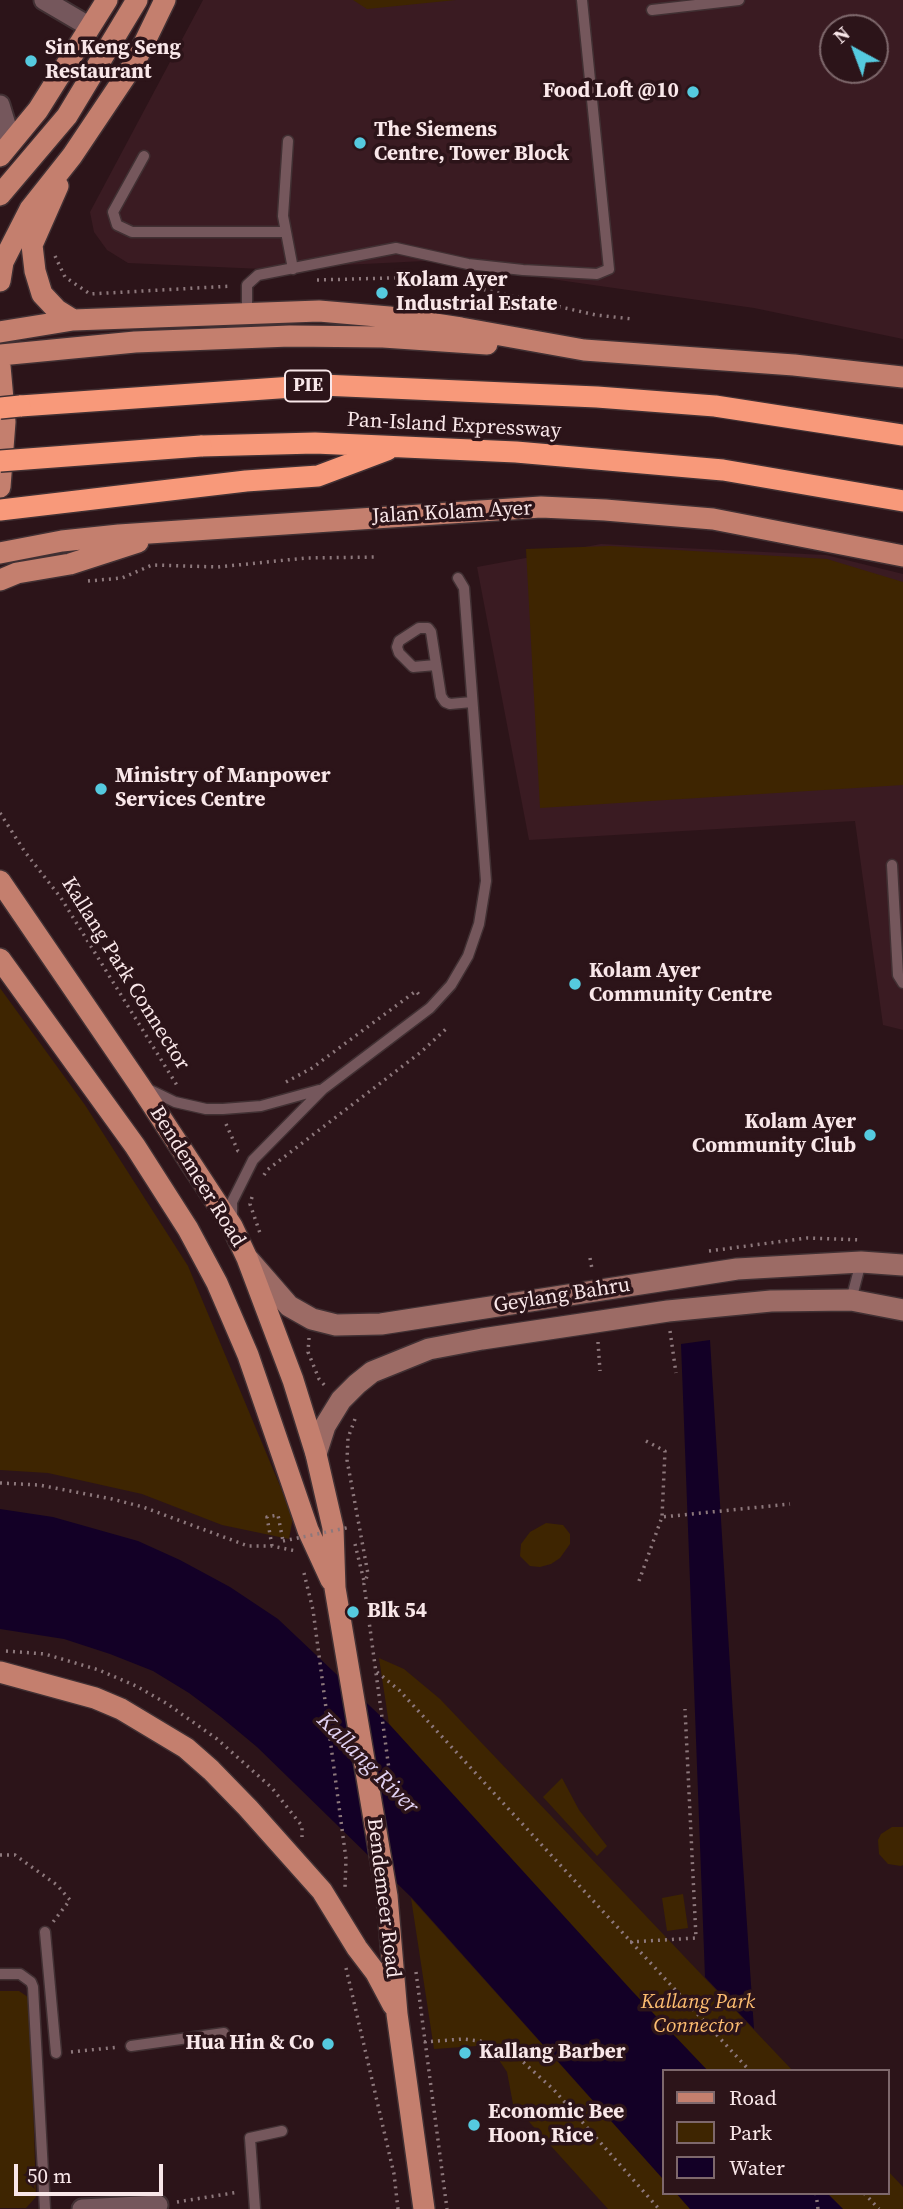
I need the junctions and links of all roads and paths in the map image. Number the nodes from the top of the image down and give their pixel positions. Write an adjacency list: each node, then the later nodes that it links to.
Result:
1 (44, 0): 9 (street)
2 (107, 0): 9 (main road)
3 (137, 0): 15 (main road)
4 (165, 0): 13 (main road)
5 (582, 0): 17 (lane)
6 (739, 0): 7 (lane)
7 (701, 2): 8 (lane)
8 (652, 10)
9 (90, 27): 12 (main road)
10 (0, 105): 12 (street)
11 (288, 141): 16 (lane)
12 (3, 152)
13 (72, 156): 18 (main road); 20 (main road)
14 (144, 156): 16 (lane)
15 (0, 195)
16 (286, 232): 17 (lane)
17 (293, 269): 19 (lane)
18 (0, 281)
19 (247, 312): 20 (main road); 22 (main road)
20 (73, 320): 21 (main road)
21 (0, 332)
22 (584, 350): 23 (main road); 25 (main road)
23 (0, 355)
24 (0, 366): 30 (main road)
25 (903, 377)
26 (0, 408): 27 (highway, Pan-Island Expressway / PIE, bridge)
27 (903, 435)
28 (397, 446): 29 (highway, Pan-Island Expressway, bridge); 31 (highway, Pan-Island Expressway); 32 (highway)
29 (0, 461)
30 (0, 488)
31 (903, 501)
32 (0, 510)
33 (177, 531): 34 (main road, Jalan Kolam Ayer); 35 (main road, Jalan Kolam Ayer); 38 (main road)
34 (0, 553)
35 (903, 556)
36 (378, 557): 39 (path)
37 (458, 578): 41 (lane)
38 (0, 580)
39 (82, 582)
40 (436, 664): 40 (lane); 41 (lane)
41 (472, 702): 47 (lane)
42 (0, 813): 52 (path, Kallang Park Connector)
43 (891, 865): 46 (lane)
44 (0, 881): 50 (main road, Bendemeer Road)
45 (0, 959): 85 (main road, Bendemeer Road)
46 (903, 984)
47 (430, 1009): 49 (path); 51 (lane)
48 (447, 1028): 55 (path)
49 (281, 1085)
50 (140, 1086): 53 (lane); 58 (main road, Bendemeer Road)
51 (323, 1089): 53 (lane); 54 (lane)
52 (182, 1093)
53 (223, 1109): 54 (path)
54 (253, 1160): 55 (path); 58 (lane)
55 (267, 1170): 56 (path)
56 (262, 1178)
57 (252, 1195): 59 (path)
58 (232, 1226): 60 (main road, Bendemeer Road)
59 (265, 1245)
60 (247, 1258): 68 (main road, Geylang Bahru); 74 (main road, Bendemeer Road)
61 (590, 1258): 64 (path)
62 (861, 1262): 63 (main road, Geylang Bahru); 65 (lane); 68 (main road, Geylang Bahru)
63 (903, 1265)
64 (592, 1269)
65 (851, 1300): 66 (main road, Geylang Bahru); 67 (main road, Geylang Bahru)
66 (903, 1310)
67 (668, 1311): 69 (main road, Geylang Bahru); 71 (path)
68 (312, 1319): 72 (path)
69 (597, 1322): 70 (path); 72 (main road, Geylang Bahru)
70 (600, 1371)
71 (676, 1373)
72 (341, 1400): 74 (main road, Geylang Bahru); 75 (path)
73 (646, 1441): 79 (path)
74 (316, 1454): 85 (main road, Bendemeer Road)
75 (350, 1476): 76 (path); 84 (path)
76 (342, 1479)
77 (0, 1483): 80 (path)
78 (790, 1504): 79 (path)
79 (662, 1517): 83 (path)
80 (272, 1546): 81 (path); 84 (path, bridge)
81 (298, 1551)
82 (301, 1563): 91 (path)
83 (639, 1581)
84 (364, 1584): 93 (path)
85 (335, 1588): 97 (main road, Bendemeer Road)
86 (0, 1651): 88 (path)
87 (0, 1672): 97 (main road)
88 (136, 1686)
89 (685, 1709): 93 (path)
90 (0, 1855): 92 (path)
91 (346, 1859)
92 (45, 1932): 98 (lane)
93 (630, 1942): 104 (path)
94 (343, 1958): 112 (path)
95 (415, 1970): 101 (path)
96 (0, 1974): 99 (lane)
97 (397, 2014): 113 (main road, Bendemeer Road)
98 (53, 2027): 99 (lane); 103 (lane)
99 (35, 2030): 109 (lane)
100 (224, 2033): 102 (lane)
101 (424, 2042): 114 (path); 115 (path)
102 (131, 2046): 103 (path)
103 (56, 2053)
104 (748, 2069)
105 (282, 2131): 106 (lane)
106 (254, 2190): 108 (path); 111 (lane)
107 (866, 2195): 116 (path)
108 (158, 2204): 110 (street)
109 (45, 2209)
110 (82, 2209)
111 (255, 2209)
112 (398, 2209)
113 (424, 2209)
114 (447, 2209)
115 (659, 2209)
116 (879, 2209)

